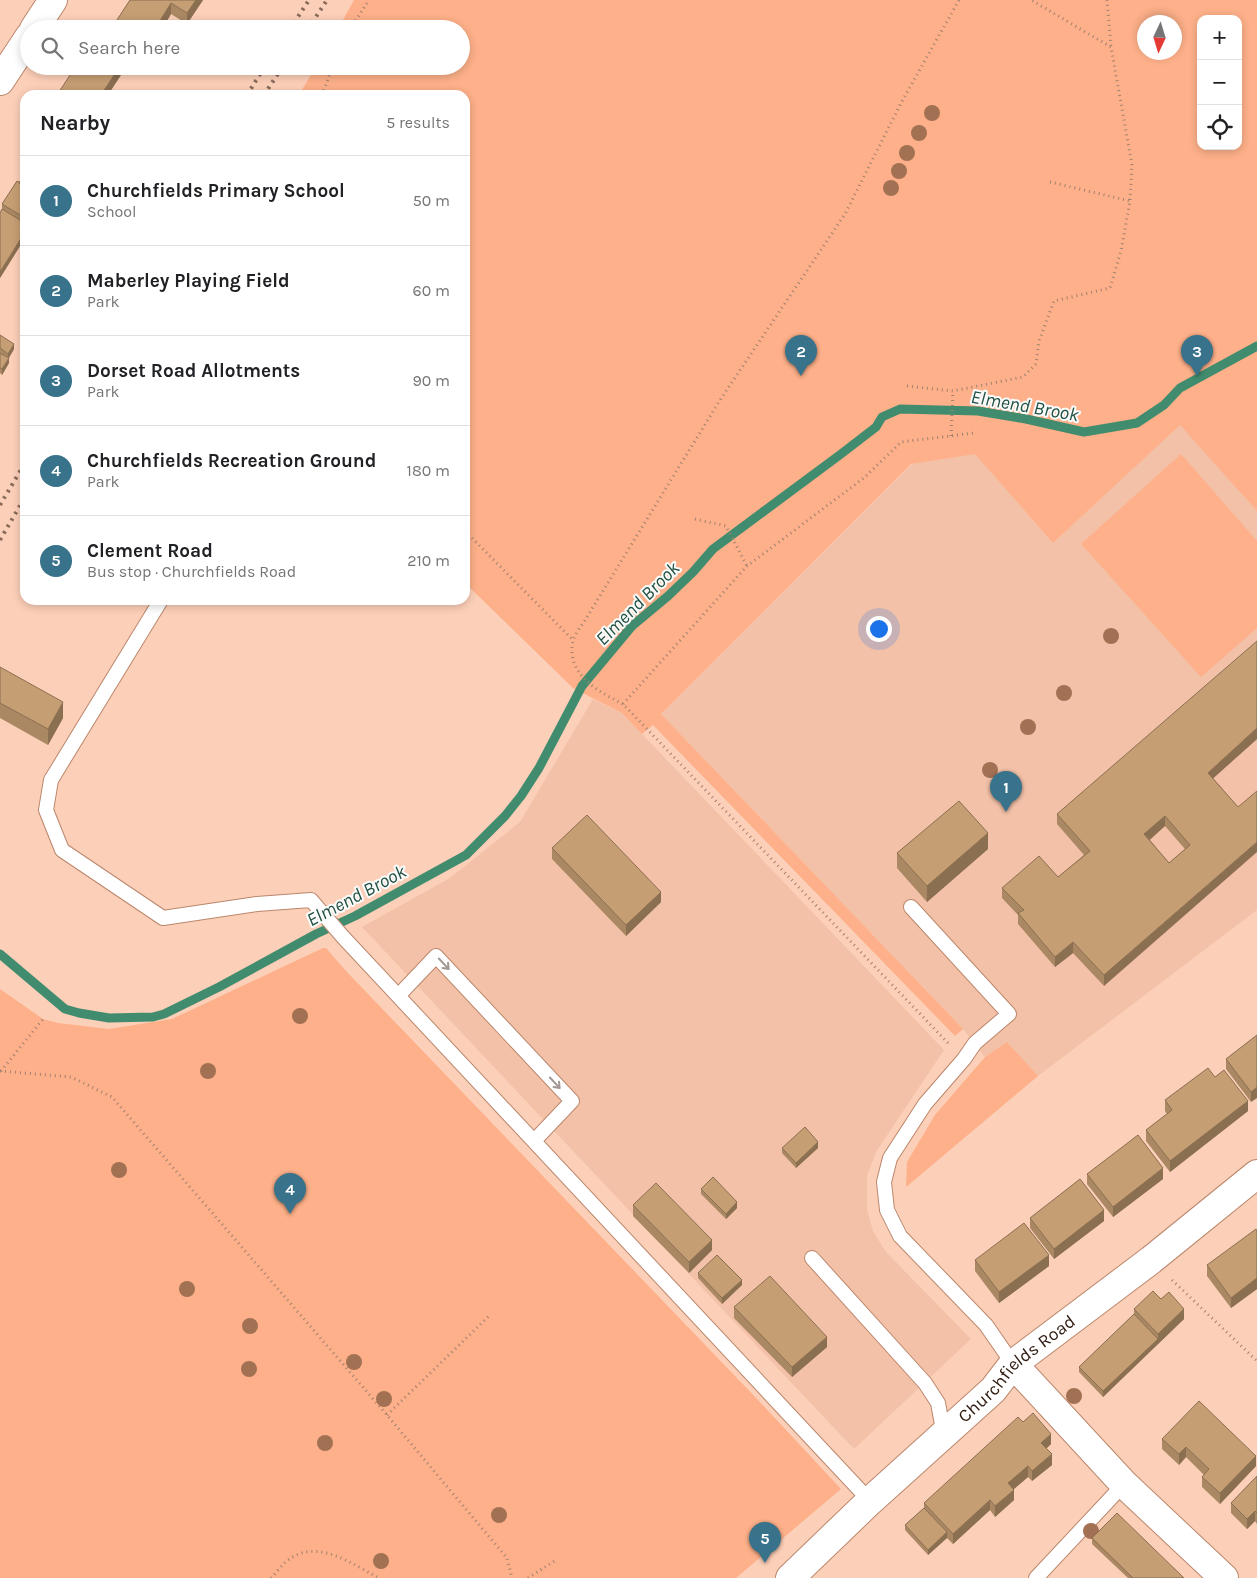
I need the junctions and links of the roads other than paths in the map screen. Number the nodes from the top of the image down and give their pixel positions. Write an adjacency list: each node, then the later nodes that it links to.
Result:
1 (53, 0): 2 (street)
2 (40, 20)
3 (20, 51): 4 (street)
4 (0, 81)
5 (158, 605): 7 (lane)
6 (911, 907): 11 (lane)
7 (398, 996): 8 (lane); 8 (lane, one-way to 8)
8 (534, 1141): 14 (lane)
9 (1257, 1174): 11 (street, Churchfields Road)
10 (812, 1258): 12 (lane)
11 (1013, 1364): 12 (street, Churchfields Road); 13 (street)
12 (944, 1435): 14 (street, Churchfields Road)
13 (1124, 1484): 16 (lane); 17 (street)
14 (870, 1501): 15 (street, Churchfields Road)
15 (795, 1576)
16 (1036, 1578)
17 (1224, 1578)

